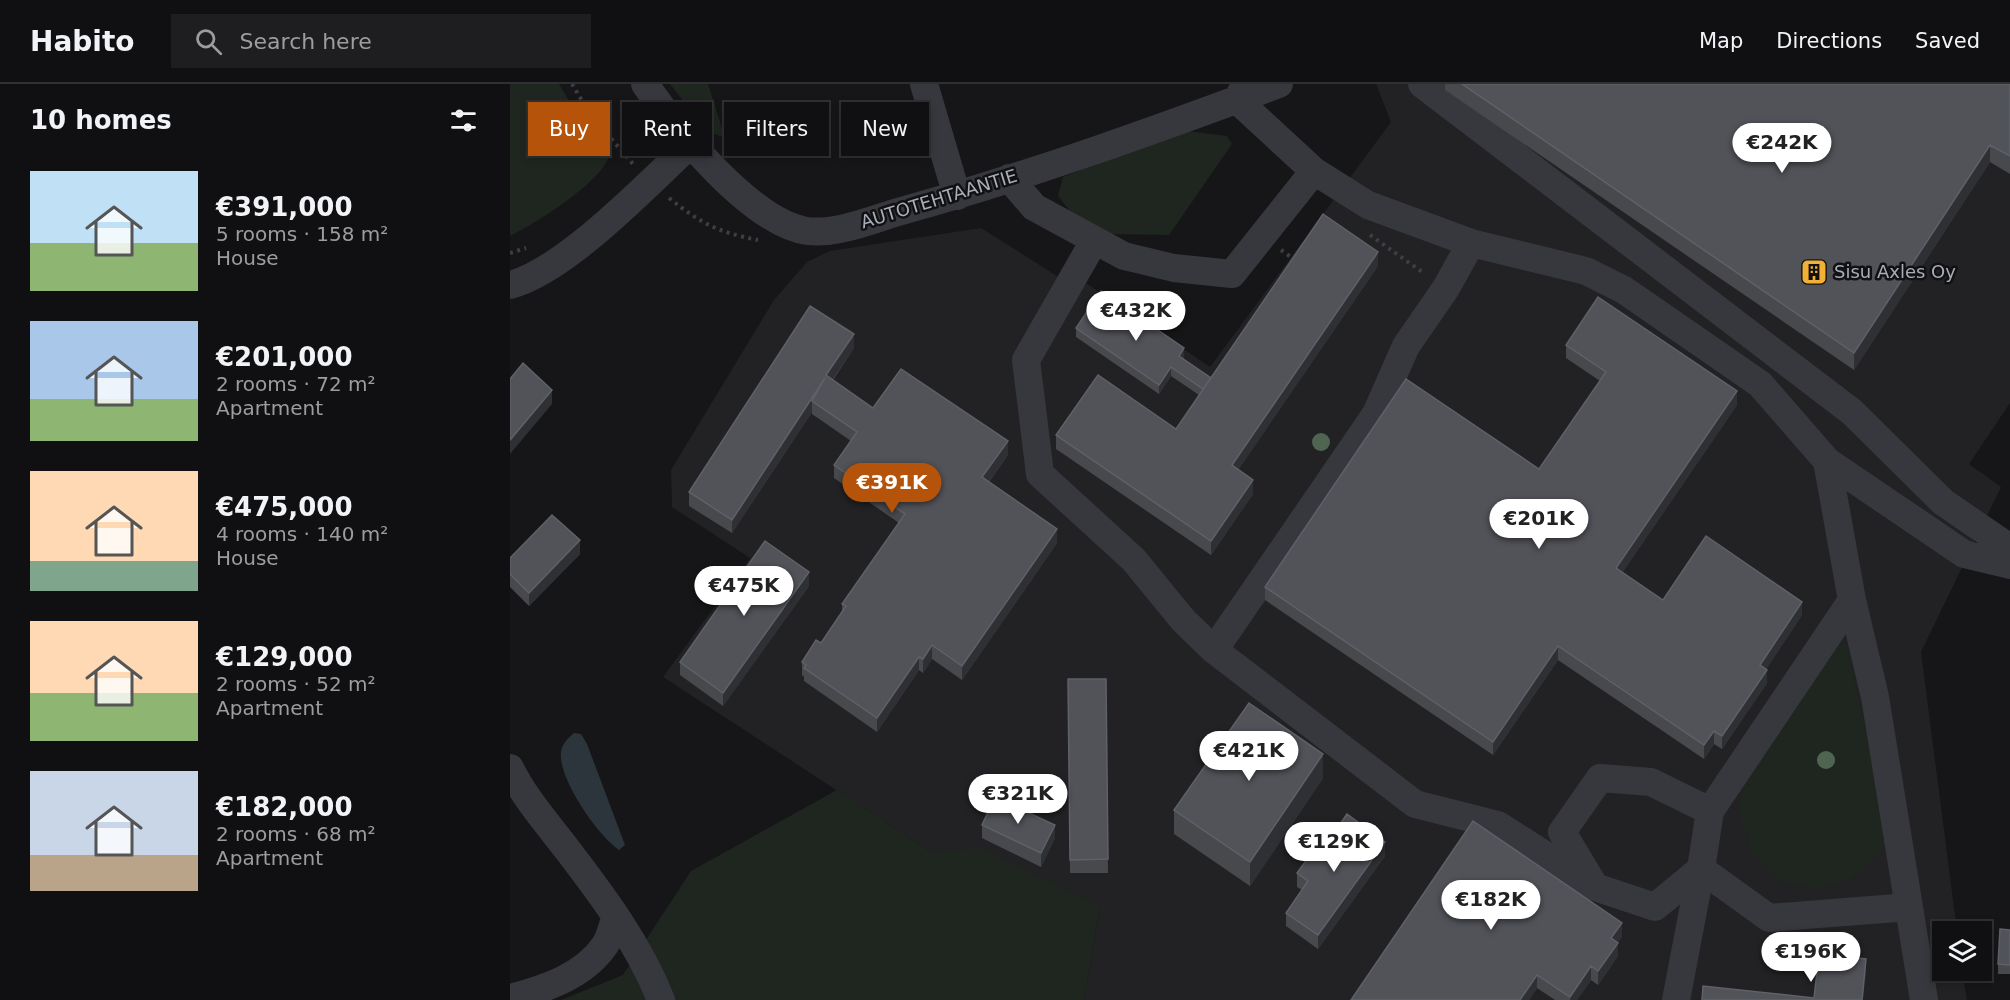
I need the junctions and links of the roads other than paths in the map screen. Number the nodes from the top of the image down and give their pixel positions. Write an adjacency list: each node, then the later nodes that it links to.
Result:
1 (645, 84): 6 (street, AUTOTEHTAANTIE)
2 (924, 84): 11 (street)
3 (1279, 84): 5 (street, AUTOTEHTAANTIE)
4 (1422, 84): 16 (street)
5 (1241, 92): 9 (street); 10 (street, AUTOTEHTAANTIE)
6 (658, 102)
7 (677, 156): 14 (street)
8 (705, 156): 11 (street, AUTOTEHTAANTIE)
9 (1314, 171): 12 (street); 13 (street)
10 (1009, 178): 11 (street, AUTOTEHTAANTIE); 12 (street)
11 (957, 196)
12 (1094, 241): 19 (street)
13 (1471, 243): 15 (street); 19 (street)
14 (510, 285)
15 (1827, 461): 17 (street); 18 (street)
16 (2010, 548)
17 (2010, 566)
18 (1852, 600): 21 (street); 24 (street)
19 (1214, 650): 23 (street)
20 (510, 768): 25 (street)
21 (1710, 811): 22 (street); 23 (street)
22 (1701, 869): 23 (street); 24 (street); 28 (street)
23 (1595, 887)
24 (1909, 907): 29 (street)
25 (615, 919): 26 (street); 27 (street)
26 (510, 998)
27 (661, 1000)
28 (1676, 1000)
29 (1924, 1000)

